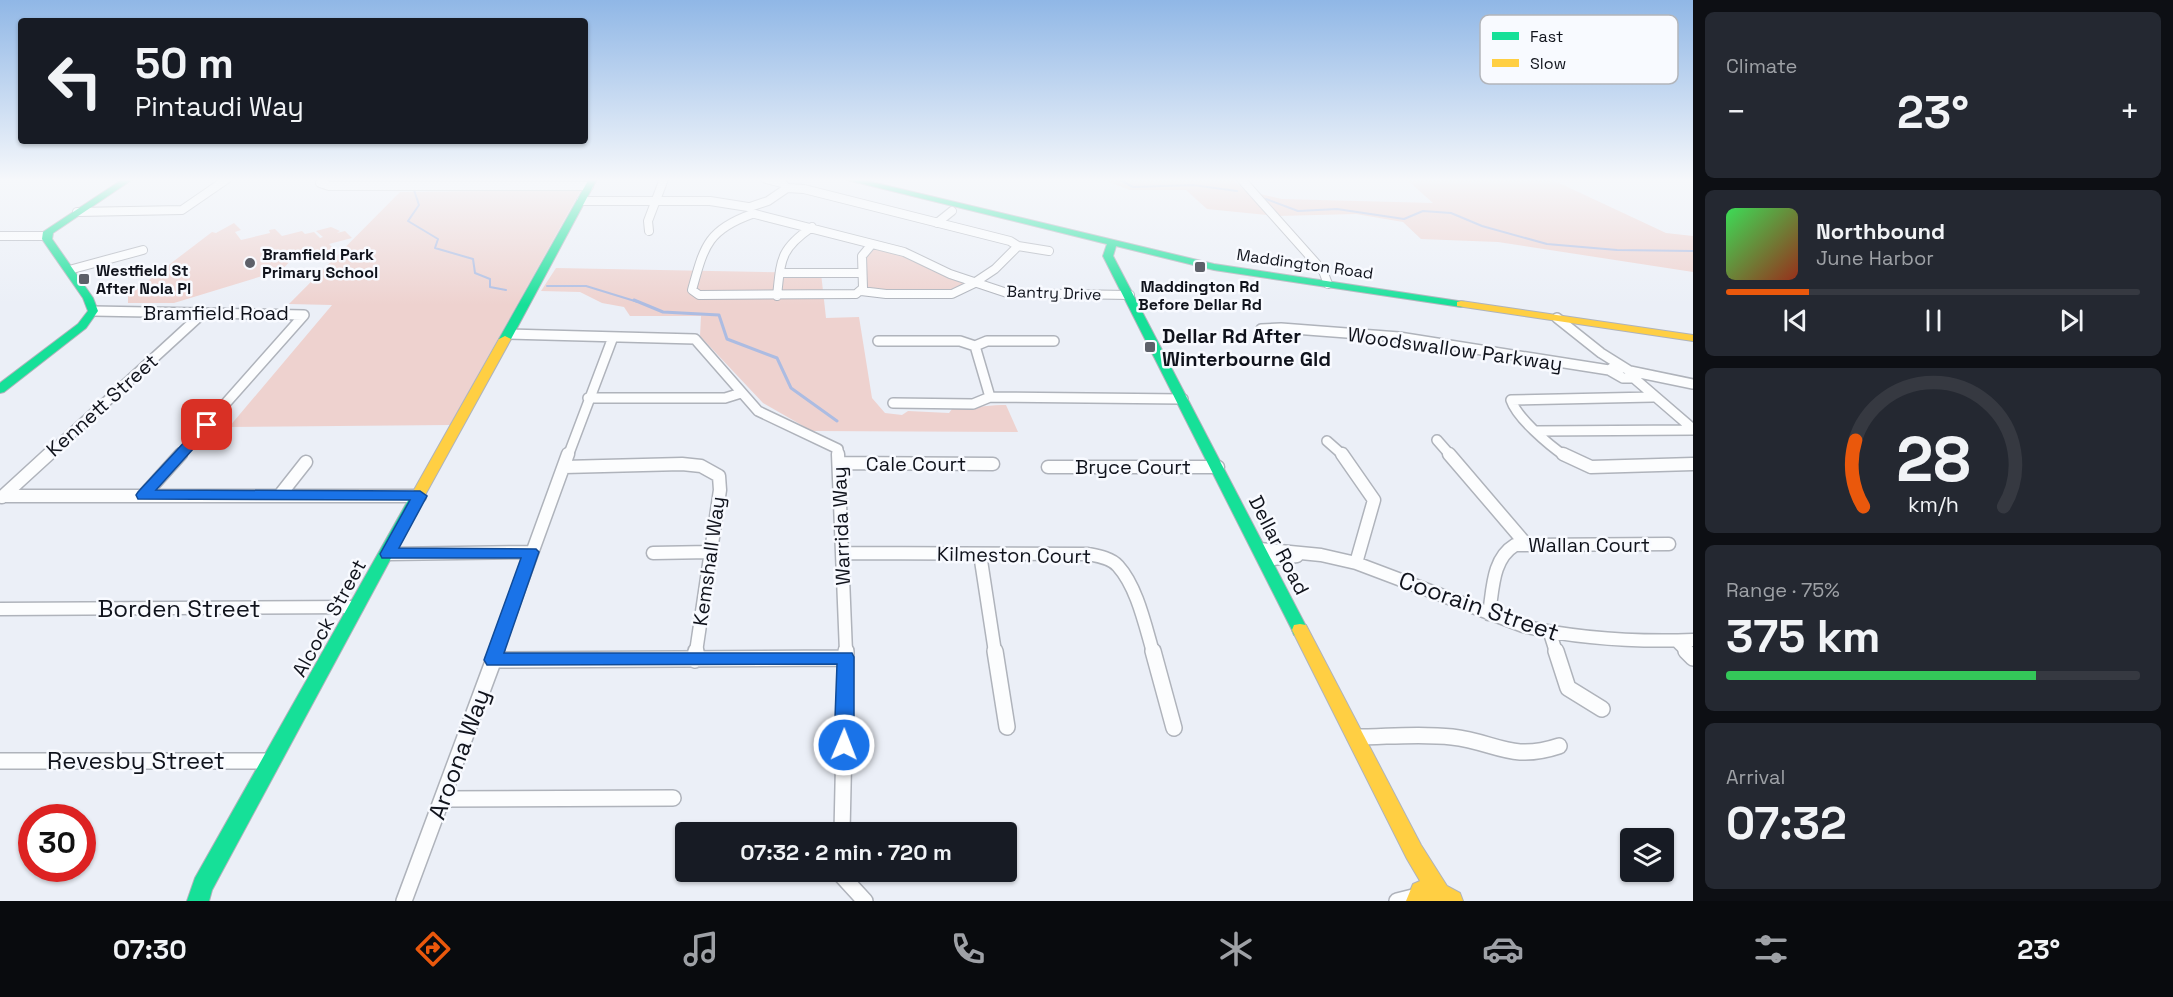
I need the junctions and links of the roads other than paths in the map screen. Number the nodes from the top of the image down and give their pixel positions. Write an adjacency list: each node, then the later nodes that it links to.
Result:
1 (65, 221): 13 (main road)
2 (570, 221): 33 (main road, Alcock Street)
3 (648, 221): 12 (street)
4 (732, 221): 27 (street)
5 (789, 221): 11 (street, Bantry Drive)
6 (929, 221): 10 (street)
7 (939, 221): 10 (street)
8 (1009, 221): 17 (main road, Maddington Road)
9 (1278, 221): 24 (street)
10 (937, 223): 16 (street)
11 (812, 227): 15 (street, Bantry Drive); 21 (street)
12 (648, 231)
13 (47, 234): 14 (street); 20 (main road)
14 (0, 236)
15 (872, 244): 22 (street); 23 (street, Bantry Drive)
16 (1018, 246): 19 (street); 23 (street)
17 (1114, 248): 24 (main road, Maddington Road); 26 (main road, Dellar Road)
18 (143, 250): 20 (street)
19 (1049, 251)
20 (69, 270): 29 (main road)
21 (780, 273): 22 (street); 27 (street)
22 (862, 273): 25 (street)
23 (974, 283): 25 (street); 26 (street, Bantry Drive)
24 (1328, 284): 30 (main road, Maddington Road)
25 (861, 291): 27 (street)
26 (1130, 294): 46 (main road, Dellar Road)
27 (777, 296)
28 (203, 313): 29 (street, Bramfield Road); 59 (street, Bramfield Road); 62 (street, Kennett Street)
29 (92, 314): 41 (main road)
30 (1564, 319): 32 (street); 32 (street); 35 (main road, Maddington Road)
31 (1262, 329): 39 (street, Woodswallow Parkway)
32 (1576, 333): 39 (street)
33 (508, 334): 34 (street, Warrida Way); 61 (main road, Alcock Street)
34 (613, 337): 42 (street, Warrida Way); 45 (street, Aroona Way)
35 (1693, 338)
36 (879, 341): 38 (street)
37 (1054, 341): 38 (street)
38 (975, 346): 44 (street)
39 (1623, 373): 40 (street, Woodswallow Parkway); 43 (street)
40 (1693, 384)
41 (0, 389)
42 (741, 393): 45 (street); 53 (street, Warrida Way)
43 (1652, 396): 48 (street); 49 (street)
44 (990, 397): 46 (street); 47 (street)
45 (588, 398): 56 (street, Aroona Way)
46 (1183, 399): 58 (main road, Dellar Road)
47 (893, 403)
48 (1537, 430): 49 (street); 55 (street)
49 (1693, 430)
50 (1437, 440): 63 (street)
51 (1327, 441): 72 (street)
52 (306, 462): 60 (street)
53 (840, 463): 54 (street, Cale Court); 68 (street, Warrida Way)
54 (993, 464)
55 (1693, 464)
56 (564, 466): 65 (street, Aroona Way); 66 (street, Kemshall Way)
57 (1048, 467): 58 (street, Bryce Court)
58 (1218, 467): 71 (main road, Dellar Road)
59 (144, 495): 60 (street); 62 (street)
60 (280, 495): 61 (street)
61 (420, 496): 69 (main road, Alcock Street)
62 (1, 497)
63 (1526, 544): 64 (street, Wallan Court); 75 (street, Wallan Court)
64 (1669, 544)
65 (531, 552): 69 (street); 81 (street, Aroona Way)
66 (711, 552): 67 (street); 82 (street, Kemshall Way)
67 (653, 553)
68 (842, 553): 70 (street, Kilmeston Court); 79 (street, Warrida Way)
69 (388, 554): 73 (main road, Alcock Street)
70 (980, 555): 84 (street); 85 (street, Kilmeston Court)
71 (1262, 555): 72 (street, Coorain Street); 86 (main road, Dellar Road)
72 (1356, 563): 75 (street, Coorain Street)
73 (357, 607): 74 (street, Borden Street); 89 (main road, Alcock Street)
74 (0, 609)
75 (1489, 614): 76 (street, Coorain Street)
76 (1550, 633): 78 (street, Coorain Street); 83 (street)
77 (1693, 640): 78 (street, Coorain Street)
78 (1677, 641): 80 (street)
79 (846, 657): 82 (street); 92 (street, Warrida Way)
80 (1693, 658)
81 (493, 660): 82 (street); 90 (street, Aroona Way)
82 (695, 660)
83 (1602, 708)
84 (1007, 727)
85 (1174, 728)
86 (1355, 737): 87 (street); 93 (main road, Dellar Road)
87 (1559, 746)
88 (0, 761): 89 (street, Revesby Street)
89 (272, 761): 95 (main road, Alcock Street)
90 (443, 798): 91 (street); 100 (street, Aroona Way)
91 (673, 798)
92 (842, 822)
93 (1414, 852): 96 (main road, Dellar Road); 97 (main road, Dellar Road)
94 (848, 882): 101 (street)
95 (203, 886): 98 (main road, Alcock Street); 99 (main road, Alcock Street)
96 (1439, 892): 97 (main road); 103 (main road)
97 (1418, 897): 102 (street)
98 (190, 901)
99 (198, 901)
100 (404, 901)
101 (865, 901)
102 (1397, 901)
103 (1452, 901)

